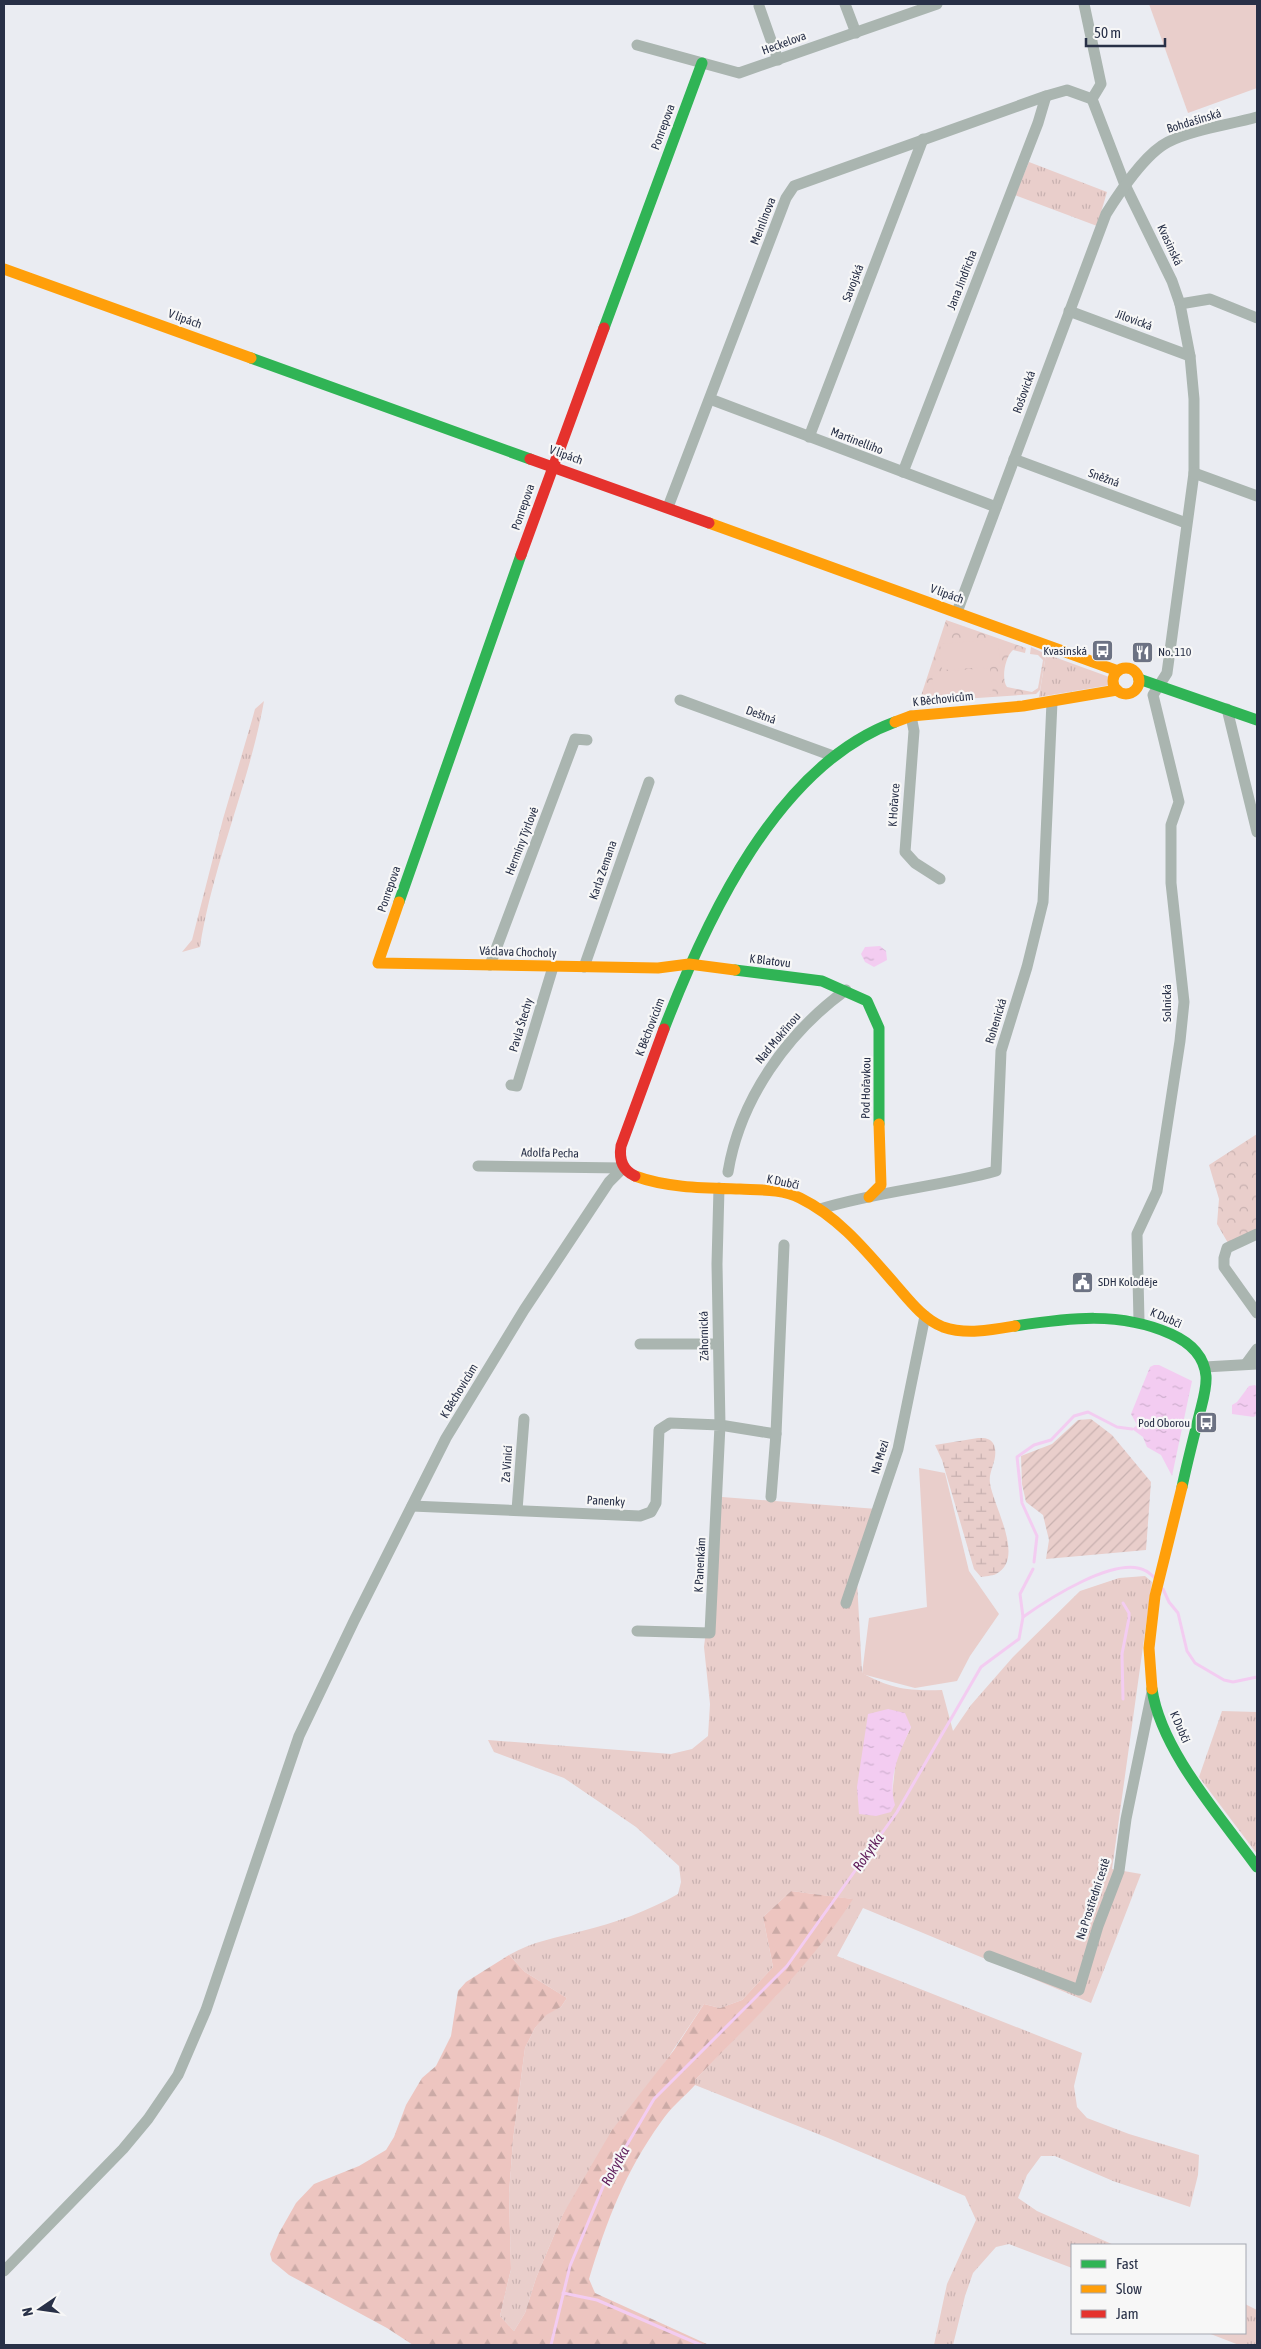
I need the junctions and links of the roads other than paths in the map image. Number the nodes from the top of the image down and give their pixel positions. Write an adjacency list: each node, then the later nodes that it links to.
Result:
1 (845, 4): 5 (street)
2 (934, 4): 5 (street, Heckelova)
3 (1084, 4): 10 (street)
4 (759, 6): 7 (street)
5 (856, 33): 7 (street, Heckelova)
6 (637, 45): 8 (street, Heckelova)
7 (778, 60): 8 (street, Heckelova)
8 (702, 63): 22 (street, Ponrepova)
9 (1046, 96): 10 (street, Meinlinova); 12 (street, Meinlinova); 23 (street, Jana Jindřicha)
10 (1092, 99): 13 (street, Kvasinská)
11 (1257, 117): 13 (street, Bohdašínská)
12 (923, 139): 19 (street, Meinlinova); 20 (street, Savojská)
13 (1125, 185): 15 (street, Kvasinská); 16 (street, Rošovická)
14 (4, 269): 22 (street, V lipách)
15 (1180, 304): 17 (street); 18 (street, Kvasinská)
16 (1069, 311): 18 (street, Jílovická); 21 (street, Rošovická)
17 (1257, 318)
18 (1190, 356): 24 (street, Kvasinská)
19 (710, 399): 20 (street, Martinelliho); 27 (street, Meinlinova)
20 (810, 437): 23 (street, Martinelliho)
21 (1014, 459): 26 (street, Rošovická); 28 (street, Sněžná)
22 (553, 465): 27 (street, V lipách); 44 (street, Ponrepova)
23 (903, 472): 26 (street, Martinelliho)
24 (1194, 473): 25 (street); 28 (street, Kvasinská)
25 (1257, 496)
26 (996, 507): 29 (street, Rošovická)
27 (668, 508): 29 (street, V lipách)
28 (1186, 523): 32 (street, Kvasinská)
29 (957, 612): 30 (street, V lipách)
30 (1118, 670): 31 (street); 33 (street)
31 (1138, 682): 32 (street); 33 (street)
32 (1157, 685): 36 (street); 62 (street, Solnická)
33 (1117, 690): 35 (street, K Běchovicům)
34 (680, 700): 40 (street, Deštná)
35 (1052, 702): 37 (street, K Běchovicům); 56 (street, Rohenická)
36 (1227, 709): 38 (street); 42 (street)
37 (911, 716): 40 (street, K Běchovicům); 43 (street, K Hořavce)
38 (1257, 720)
39 (587, 740): 46 (street, Hermíny Týrlové)
40 (833, 756): 45 (street, K Běchovicům)
41 (649, 782): 48 (street, Karla Zemana)
42 (1257, 832)
43 (940, 879)
44 (378, 963): 46 (street, Václava Chocholy)
45 (689, 964): 49 (street, K Blatovu); 50 (street, K Blatovu); 53 (street, K Běchovicům)
46 (490, 965): 47 (street, Václava Chocholy)
47 (553, 967): 48 (street, Václava Chocholy); 51 (street, Pavla Štechy)
48 (584, 967): 49 (street, Václava Chocholy)
49 (658, 968)
50 (846, 990): 54 (street, Nad Mokřinou); 56 (street, Pod Hořavkou)
51 (512, 1085)
52 (478, 1166): 53 (street, Adolfa Pecha)
53 (623, 1168): 55 (street, K Dubči); 72 (street, K Běchovicům)
54 (728, 1172)
55 (720, 1188): 57 (street, K Dubči); 64 (street, Záhornická)
56 (869, 1197): 57 (street, Rohenická)
57 (820, 1209): 61 (street, K Dubči)
58 (1257, 1234): 60 (street)
59 (784, 1245): 70 (street)
60 (1257, 1313)
61 (925, 1316): 62 (street, K Dubči); 74 (street, Na Mezi)
62 (1139, 1321): 67 (street, K Dubči)
63 (640, 1344): 64 (street)
64 (718, 1344): 69 (street, Záhornická)
65 (1257, 1349): 66 (street)
66 (1252, 1364): 67 (street)
67 (1205, 1367): 76 (street, K Dubči)
68 (524, 1419): 73 (street, Za Vinicí)
69 (720, 1425): 70 (street); 73 (street, Panenky); 75 (street, K Panenkám)
70 (776, 1434): 71 (street)
71 (771, 1497)
72 (412, 1506): 73 (street, Panenky); 79 (street, K Běchovicům)
73 (517, 1510)
74 (846, 1603)
75 (637, 1631)
76 (1152, 1692): 77 (street, K Dubči); 78 (street, Na Prostřední cestě)
77 (1257, 1867)
78 (989, 1956)
79 (4, 2271)

